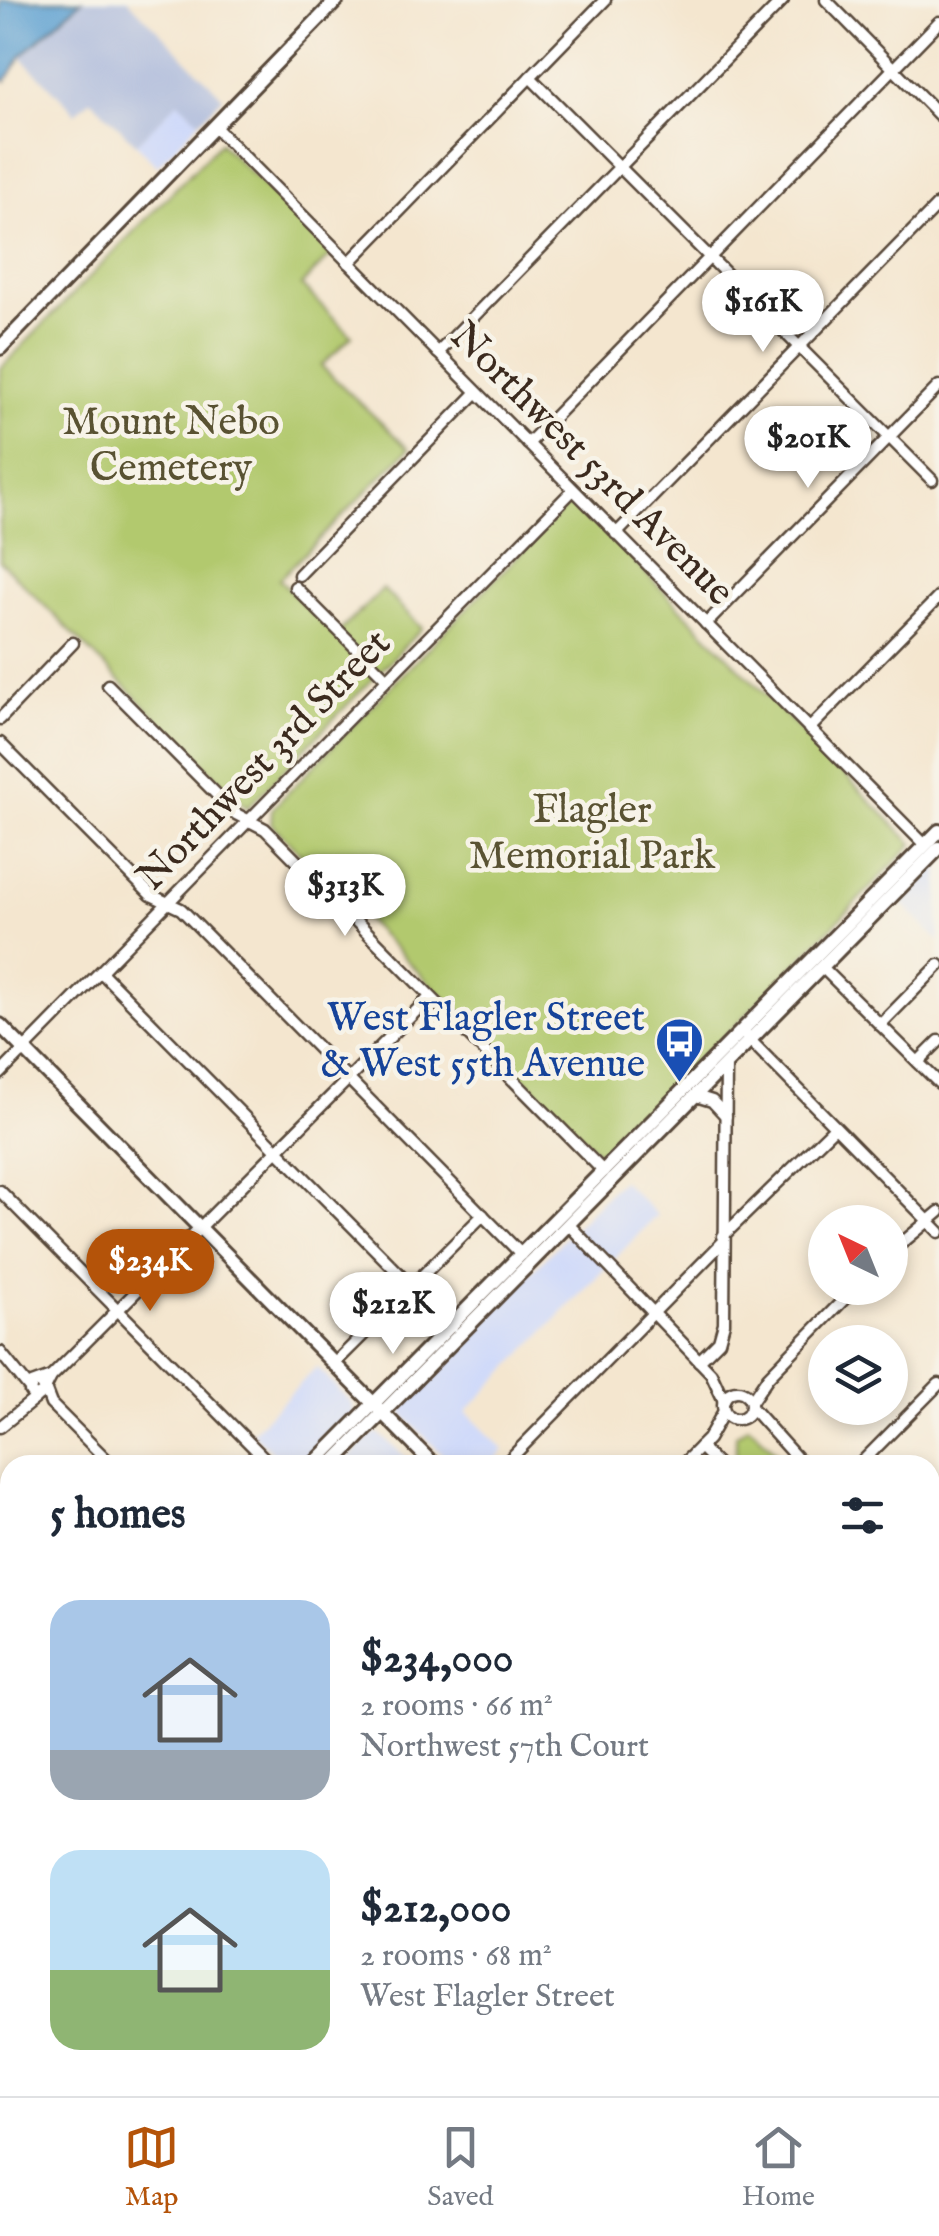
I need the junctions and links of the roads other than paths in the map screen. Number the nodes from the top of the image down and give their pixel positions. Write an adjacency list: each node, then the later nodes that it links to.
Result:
1 (337, 0): 9 (main road)
2 (605, 0): 7 (street)
3 (783, 0): 10 (street)
4 (826, 0): 6 (street)
5 (939, 22): 6 (street)
6 (893, 68): 8 (street); 12 (street)
7 (530, 77): 10 (street); 13 (street)
8 (939, 115)
9 (216, 127): 13 (street, Northwest 53rd Avenue); 15 (main road)
10 (622, 166): 12 (street); 16 (street)
11 (939, 204): 14 (street)
12 (710, 256): 14 (street); 20 (street)
13 (349, 263): 16 (street, Northwest 53rd Avenue)
14 (800, 346): 19 (street); 23 (street)
15 (0, 348)
16 (438, 353): 18 (street, Northwest 53rd Avenue)
17 (939, 386): 19 (street)
18 (476, 393): 20 (street, Northwest 53rd Avenue); 24 (street)
19 (889, 436): 21 (street); 27 (street)
20 (528, 444): 22 (street, Northwest 53rd Avenue)
21 (932, 480)
22 (573, 490): 23 (street, Northwest 53rd Avenue); 29 (street, Northwest 3rd Street)
23 (616, 534): 27 (street, Northwest 53rd Avenue)
24 (298, 574)
25 (295, 587): 29 (street)
26 (939, 597): 32 (street)
27 (706, 624): 32 (street, Northwest 53rd Avenue)
28 (73, 643): 31 (street)
29 (387, 678): 34 (street, Northwest 3rd Street)
30 (108, 685): 34 (street)
31 (0, 719)
32 (809, 729): 36 (street, Northwest 53rd Avenue)
33 (0, 743): 37 (street)
34 (249, 821): 37 (street, Northwest 3rd Street); 42 (street)
35 (939, 832): 36 (main road)
36 (933, 849): 38 (main road); 38 (main road)
37 (168, 903): 41 (street, Northwest 3rd Street); 52 (street)
38 (855, 926): 40 (main road); 45 (main road)
39 (939, 965): 43 (street)
40 (822, 968): 43 (street); 45 (main road)
41 (101, 972): 48 (street, Northwest 3rd Street); 57 (street)
42 (430, 997): 52 (street); 58 (street)
43 (880, 1024): 49 (street)
44 (0, 1026): 48 (main road)
45 (746, 1036): 47 (main road); 50 (main road); 56 (street)
46 (939, 1041): 49 (street)
47 (730, 1044): 50 (main road); 58 (main road)
48 (24, 1050): 51 (street, Northwest 3rd Street); 65 (main road)
49 (918, 1062): 53 (street)
50 (726, 1065): 54 (main road); 55 (street)
51 (0, 1074)
52 (349, 1079): 57 (street); 62 (street)
53 (939, 1083)
54 (696, 1096): 55 (street); 64 (main road)
55 (726, 1116): 68 (street)
56 (836, 1127): 63 (street); 68 (street)
57 (279, 1152): 65 (street); 71 (street)
58 (604, 1172): 60 (main road)
59 (0, 1191): 73 (street)
60 (575, 1202): 64 (main road); 69 (main road)
61 (939, 1212): 63 (street)
62 (483, 1215): 69 (street); 71 (street)
63 (927, 1220): 66 (street); 67 (street)
64 (569, 1226): 70 (main road); 74 (street)
65 (202, 1230): 73 (street); 78 (main road)
66 (939, 1232)
67 (908, 1237)
68 (723, 1239): 74 (street); 77 (street)
69 (522, 1255): 70 (main road); 75 (main road)
70 (516, 1280): 86 (main road)
71 (412, 1288): 75 (street); 78 (street)
72 (839, 1305): 80 (street)
73 (119, 1311): 82 (street); 92 (street)
74 (652, 1314): 77 (street); 96 (street)
75 (452, 1327): 86 (main road)
76 (0, 1352): 82 (street)
77 (699, 1361): 79 (street)
78 (334, 1365): 86 (main road)
79 (710, 1373): 83 (street); 85 (street)
80 (768, 1377): 83 (street); 84 (street)
81 (939, 1384): 100 (street)
82 (39, 1389): 88 (street); 91 (street)
83 (738, 1391): 84 (street); 85 (street)
84 (751, 1404): 87 (street); 89 (street)
85 (724, 1406): 87 (street); 90 (street)
86 (379, 1410): 93 (main road); 94 (main road); 95 (main road)
87 (740, 1418): 89 (street); 90 (street)
88 (0, 1427)
89 (768, 1430): 99 (street)
90 (704, 1443): 97 (street); 98 (street)
91 (102, 1455)
92 (262, 1455)
93 (325, 1455)
94 (340, 1455)
95 (424, 1455)
96 (514, 1455)
97 (692, 1455)
98 (712, 1455)
99 (793, 1455)
100 (869, 1455)

